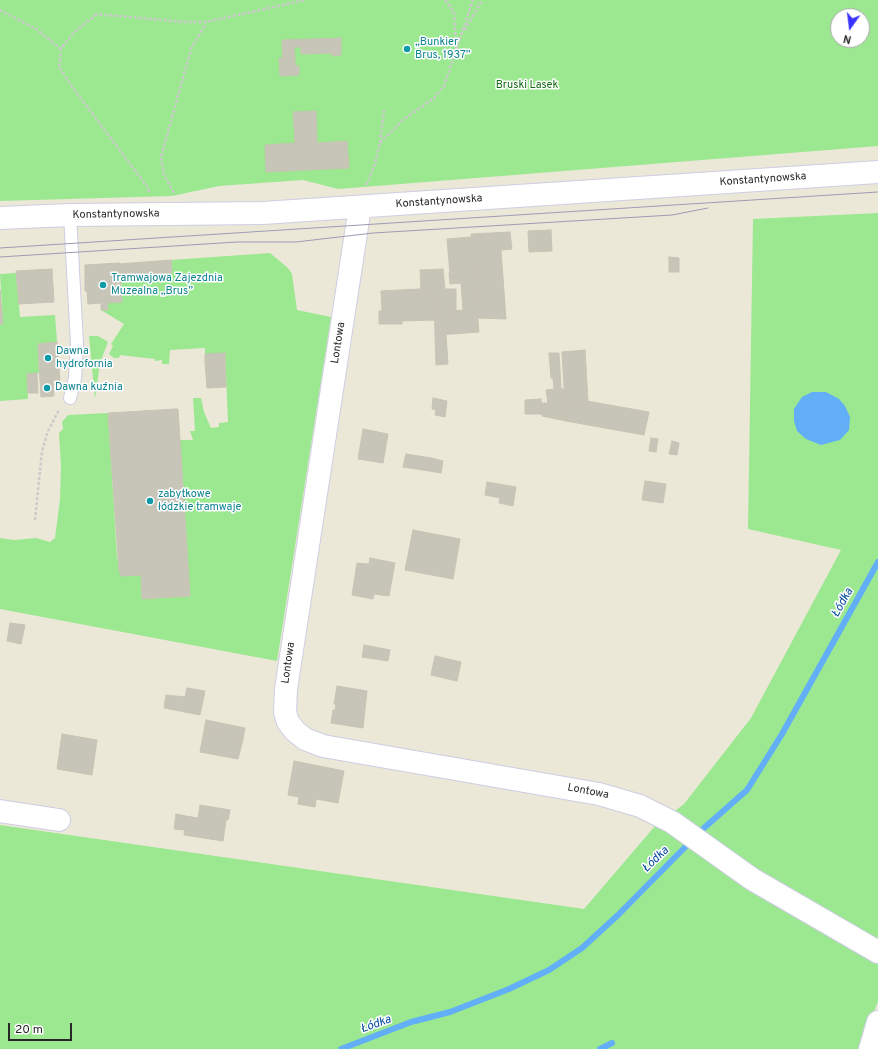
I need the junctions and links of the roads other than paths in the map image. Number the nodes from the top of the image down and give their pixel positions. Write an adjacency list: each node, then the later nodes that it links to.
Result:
1 (878, 172): 2 (street, Konstantynowska)
2 (360, 207): 3 (street, Konstantynowska); 8 (street, Lontowa)
3 (70, 215): 4 (street, Konstantynowska); 5 (lane)
4 (0, 218)
5 (70, 398)
6 (0, 811): 7 (street)
7 (59, 820)
8 (878, 952)
9 (878, 1022): 10 (street)
10 (870, 1049)

